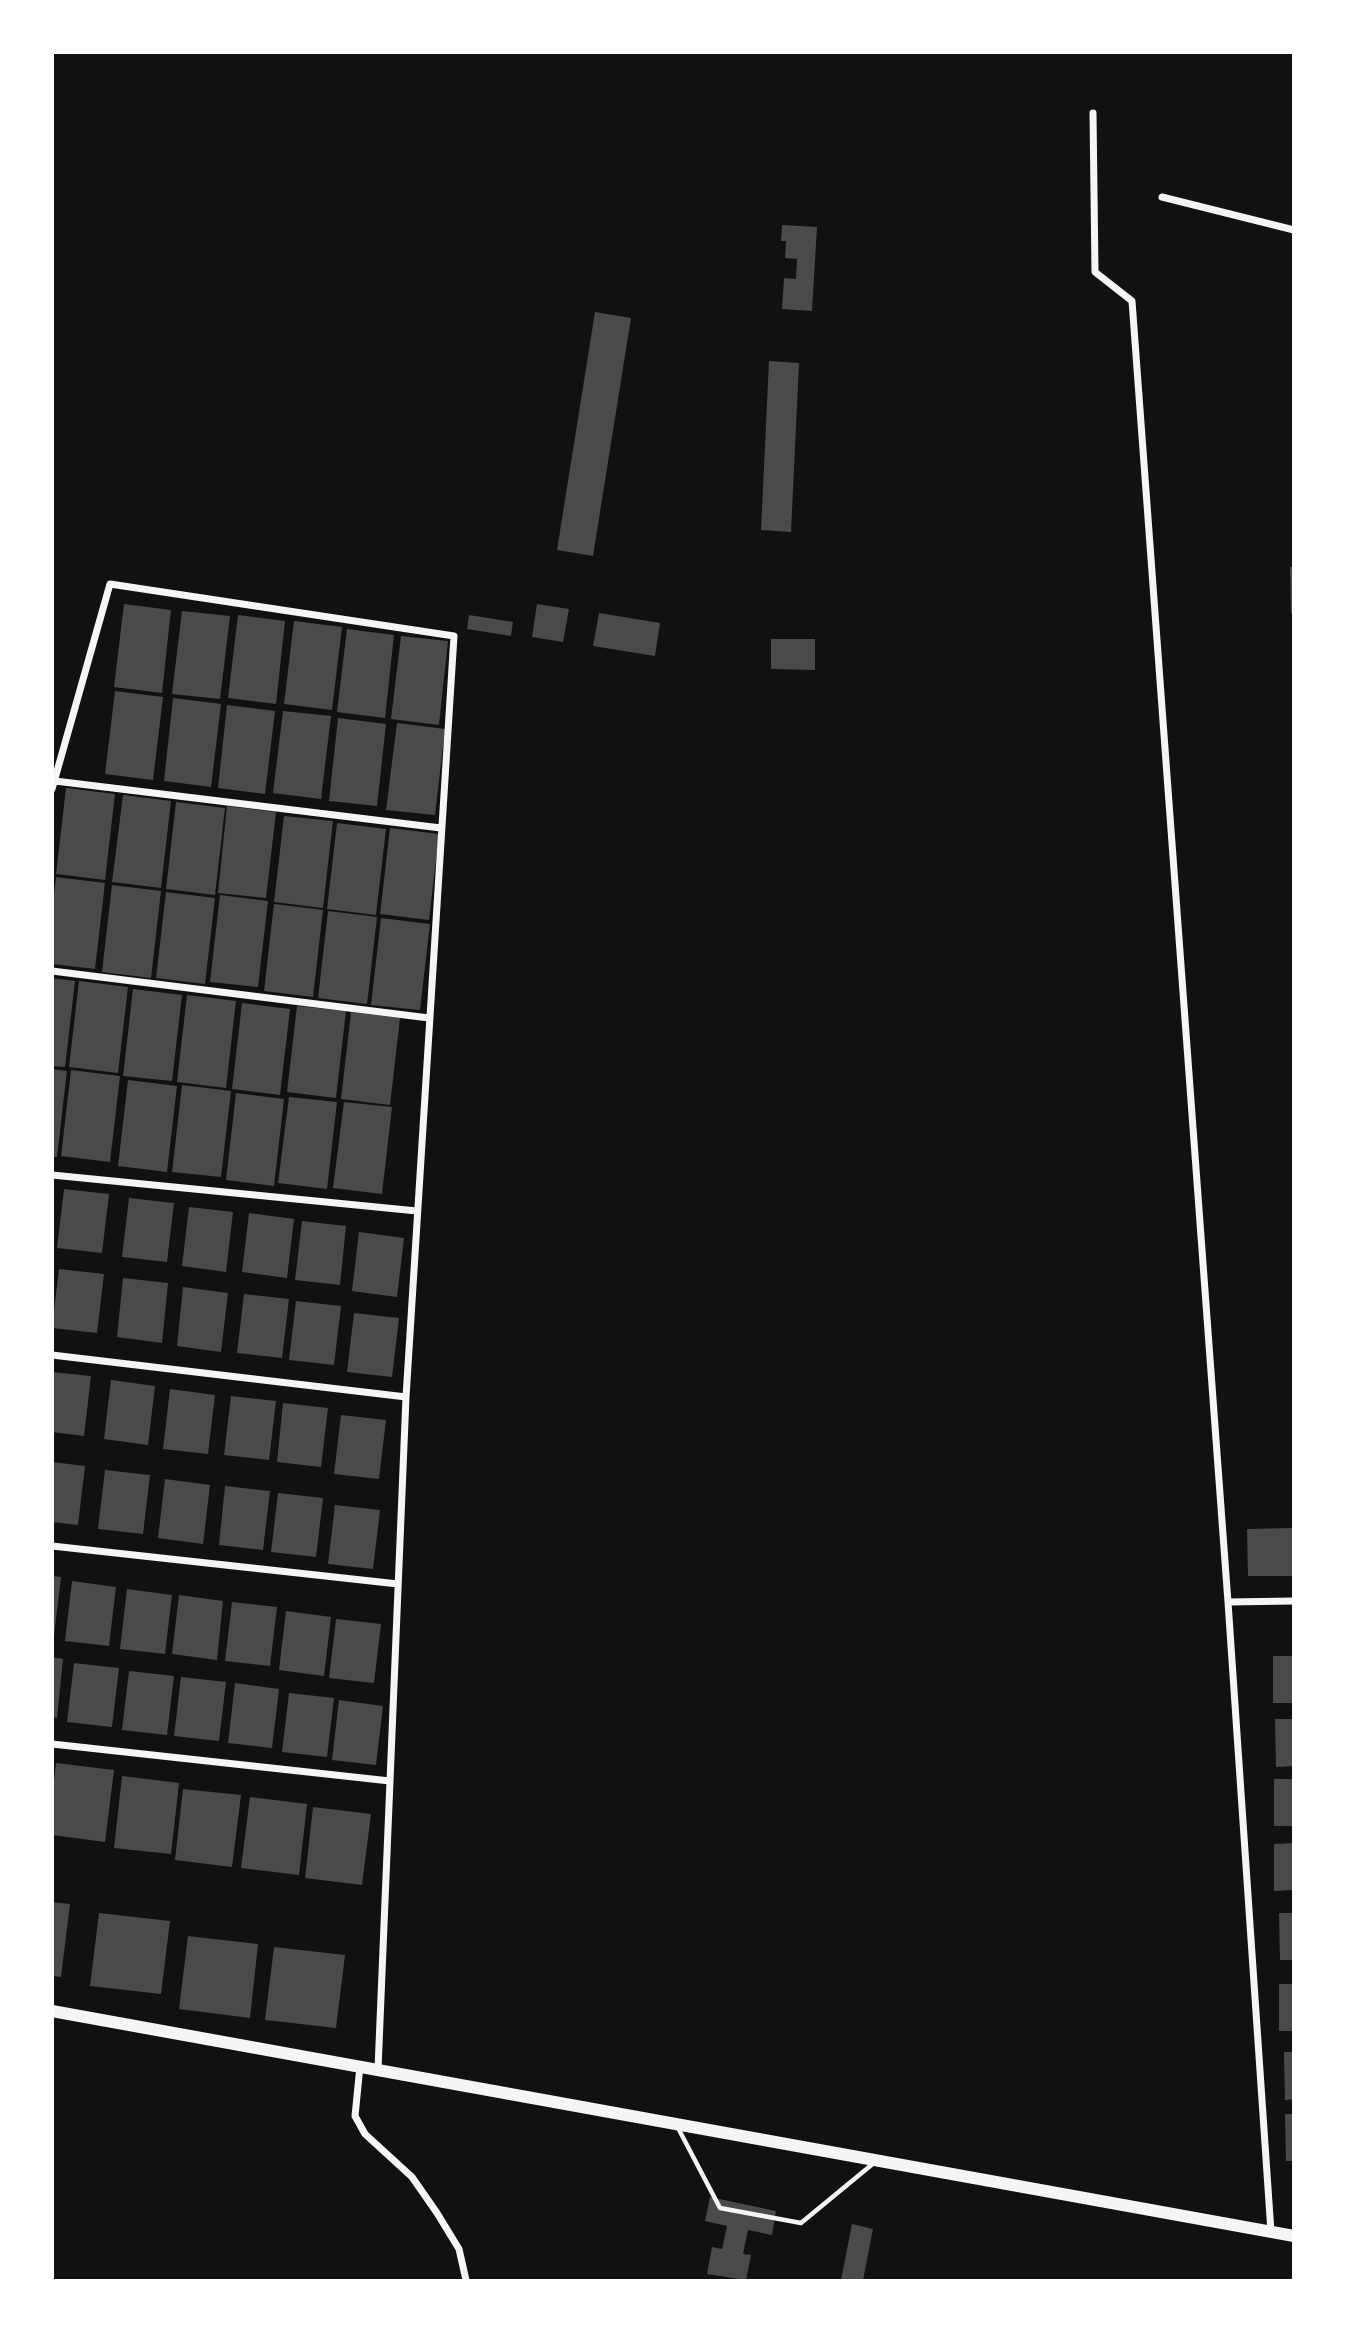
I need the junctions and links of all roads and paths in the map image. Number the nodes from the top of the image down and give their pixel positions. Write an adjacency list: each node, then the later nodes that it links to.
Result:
1 (1093, 113): 15 (street)
2 (1162, 197): 3 (street)
3 (1293, 230)
4 (54, 785): 5 (street); 5 (street)
5 (441, 828): 7 (street)
6 (52, 971): 7 (street)
7 (429, 1018): 9 (street)
8 (52, 1175): 9 (street)
9 (417, 1211): 11 (street)
10 (52, 1355): 11 (street)
11 (406, 1397): 13 (street)
12 (52, 1546): 13 (street)
13 (398, 1584): 17 (street)
14 (1293, 1601): 15 (street)
15 (1228, 1602): 23 (street)
16 (52, 1744): 17 (street)
17 (390, 1781): 20 (street)
18 (52, 2011): 19 (main road)
19 (360, 2066): 20 (main road); 25 (street)
20 (378, 2069): 21 (main road)
21 (675, 2122): 22 (main road); 22 (lane)
22 (876, 2161): 23 (main road)
23 (1271, 2232): 24 (main road)
24 (1293, 2236)
25 (466, 2280)

